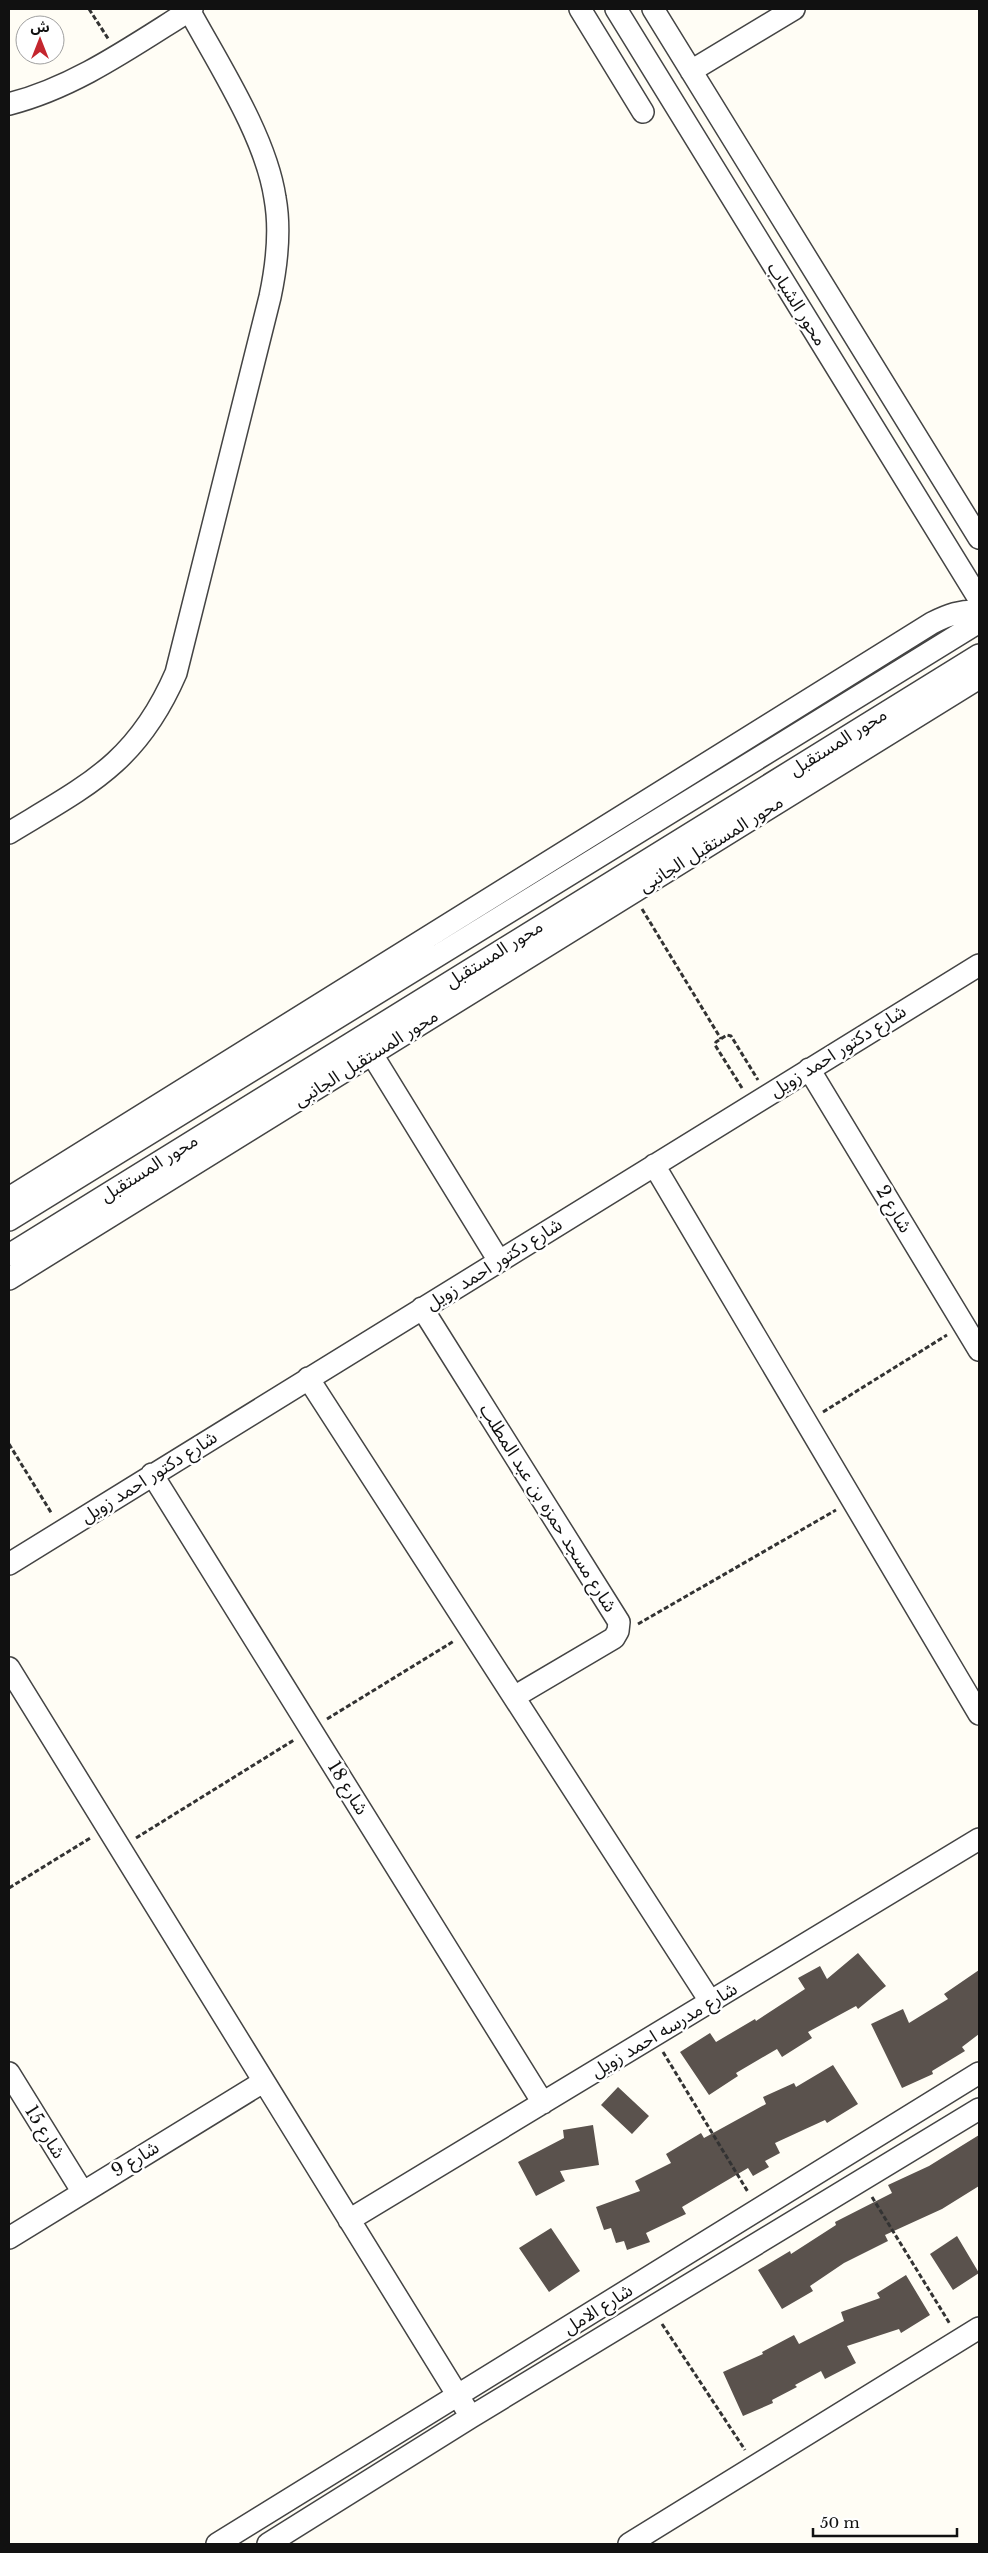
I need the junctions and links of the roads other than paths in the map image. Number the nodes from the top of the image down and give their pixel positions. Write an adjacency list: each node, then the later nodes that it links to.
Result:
1 (580, 9): 6 (street)
2 (653, 9): 7 (street, محور الشباب)
3 (794, 9): 9 (street)
4 (191, 10): 10 (street); 18 (street)
5 (617, 11): 6 (street); 8 (street, محور الشباب)
6 (593, 30): 11 (street)
7 (670, 36): 8 (street); 9 (street, محور الشباب)
8 (642, 52): 13 (street, محور الشباب)
9 (692, 71): 12 (street, محور الشباب)
10 (9, 104)
11 (643, 112)
12 (979, 538)
13 (979, 598)
14 (979, 611): 25 (street)
15 (979, 622): 20 (street, محور المستقبل)
16 (979, 655): 21 (street, محور المستقبل)
17 (979, 678): 22 (street, محور المستقبل الجانبى)
18 (9, 833)
19 (978, 969): 23 (street, شارع دكتور احمد زويل)
20 (346, 1013): 21 (street); 26 (street, محور المستقبل)
21 (361, 1036): 22 (street); 27 (street, محور المستقبل)
22 (372, 1054): 28 (street); 29 (street, محور المستقبل الجانبى)
23 (809, 1069): 24 (street, شارع دكتور احمد زويل); 31 (street, شارع 2)
24 (654, 1165): 28 (street, شارع دكتور احمد زويل); 37 (street)
25 (9, 1198)
26 (9, 1220)
27 (9, 1255)
28 (499, 1261): 30 (street, شارع دكتور احمد زويل)
29 (9, 1279)
30 (422, 1308): 32 (street, شارع دكتور احمد زويل); 36 (street, شارع مسجد حمزه بن عبد المطلب)
31 (979, 1350)
32 (308, 1378): 33 (street, شارع دكتور احمد زويل); 36 (street)
33 (152, 1474): 34 (street, شارع دكتور احمد زويل); 43 (street, شارع 18)
34 (9, 1564)
35 (9, 1668): 42 (street)
36 (514, 1697): 39 (street)
37 (979, 1714)
38 (979, 1839): 39 (street, شارع مدرسه احمد زويل)
39 (710, 2002): 43 (street, شارع مدرسه احمد زويل)
40 (979, 2072): 49 (street, شارع الامل)
41 (9, 2073): 45 (street, شارع 15)
42 (263, 2082): 45 (street, شارع 9); 46 (street)
43 (543, 2102): 46 (street, شارع مدرسه احمد زويل)
44 (979, 2110): 50 (street, شارع الامل)
45 (82, 2192): 47 (street, شارع 9)
46 (348, 2220): 49 (street)
47 (9, 2238)
48 (979, 2328): 53 (street)
49 (458, 2396): 50 (street); 51 (street, شارع الامل)
50 (471, 2416): 52 (street, شارع الامل)
51 (217, 2544)
52 (268, 2544)
53 (629, 2544)

